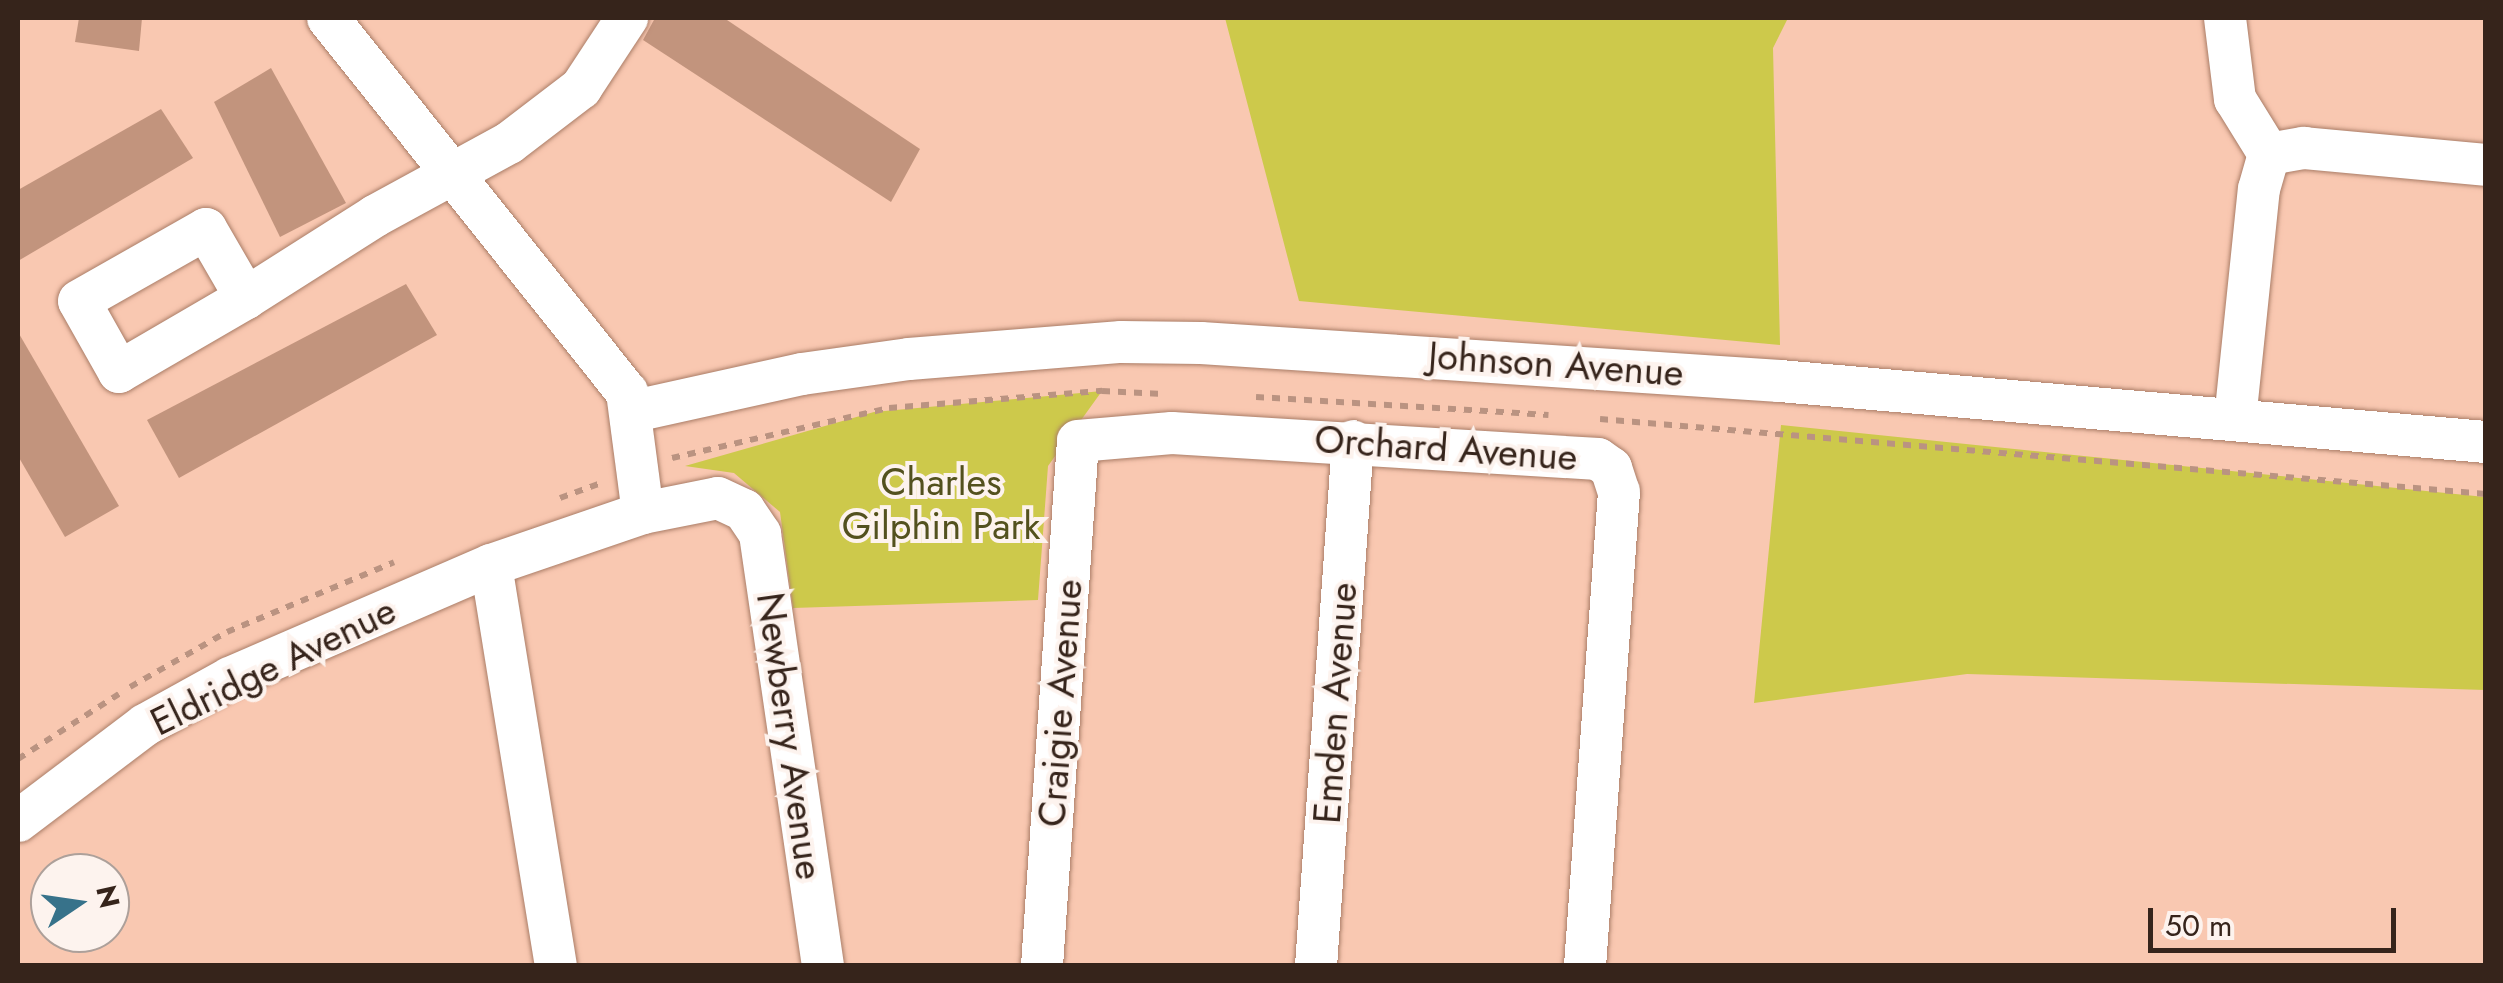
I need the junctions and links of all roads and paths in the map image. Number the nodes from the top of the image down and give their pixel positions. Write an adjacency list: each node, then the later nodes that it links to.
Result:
1 (328, 18): 6 (street)
2 (627, 18): 6 (street)
3 (2225, 18): 4 (street)
4 (2269, 154): 5 (street); 9 (street)
5 (2486, 165)
6 (456, 175): 7 (street); 8 (street)
7 (246, 298)
8 (630, 412): 9 (street, Johnson Avenue); 14 (street)
9 (2235, 420): 12 (street, Johnson Avenue)
10 (1078, 441): 11 (street, Orchard Avenue); 19 (street, Craigie Avenue)
11 (1353, 441): 20 (street, Emden Avenue); 21 (street, Orchard Avenue)
12 (2486, 442)
13 (744, 510): 14 (street, Eldridge Avenue); 18 (street, Newberry Avenue)
14 (644, 513): 15 (street, Eldridge Avenue)
15 (491, 565): 16 (street, Eldridge Avenue); 17 (street)
16 (18, 821)
17 (556, 966)
18 (823, 966)
19 (1042, 966)
20 (1316, 966)
21 (1585, 966)

